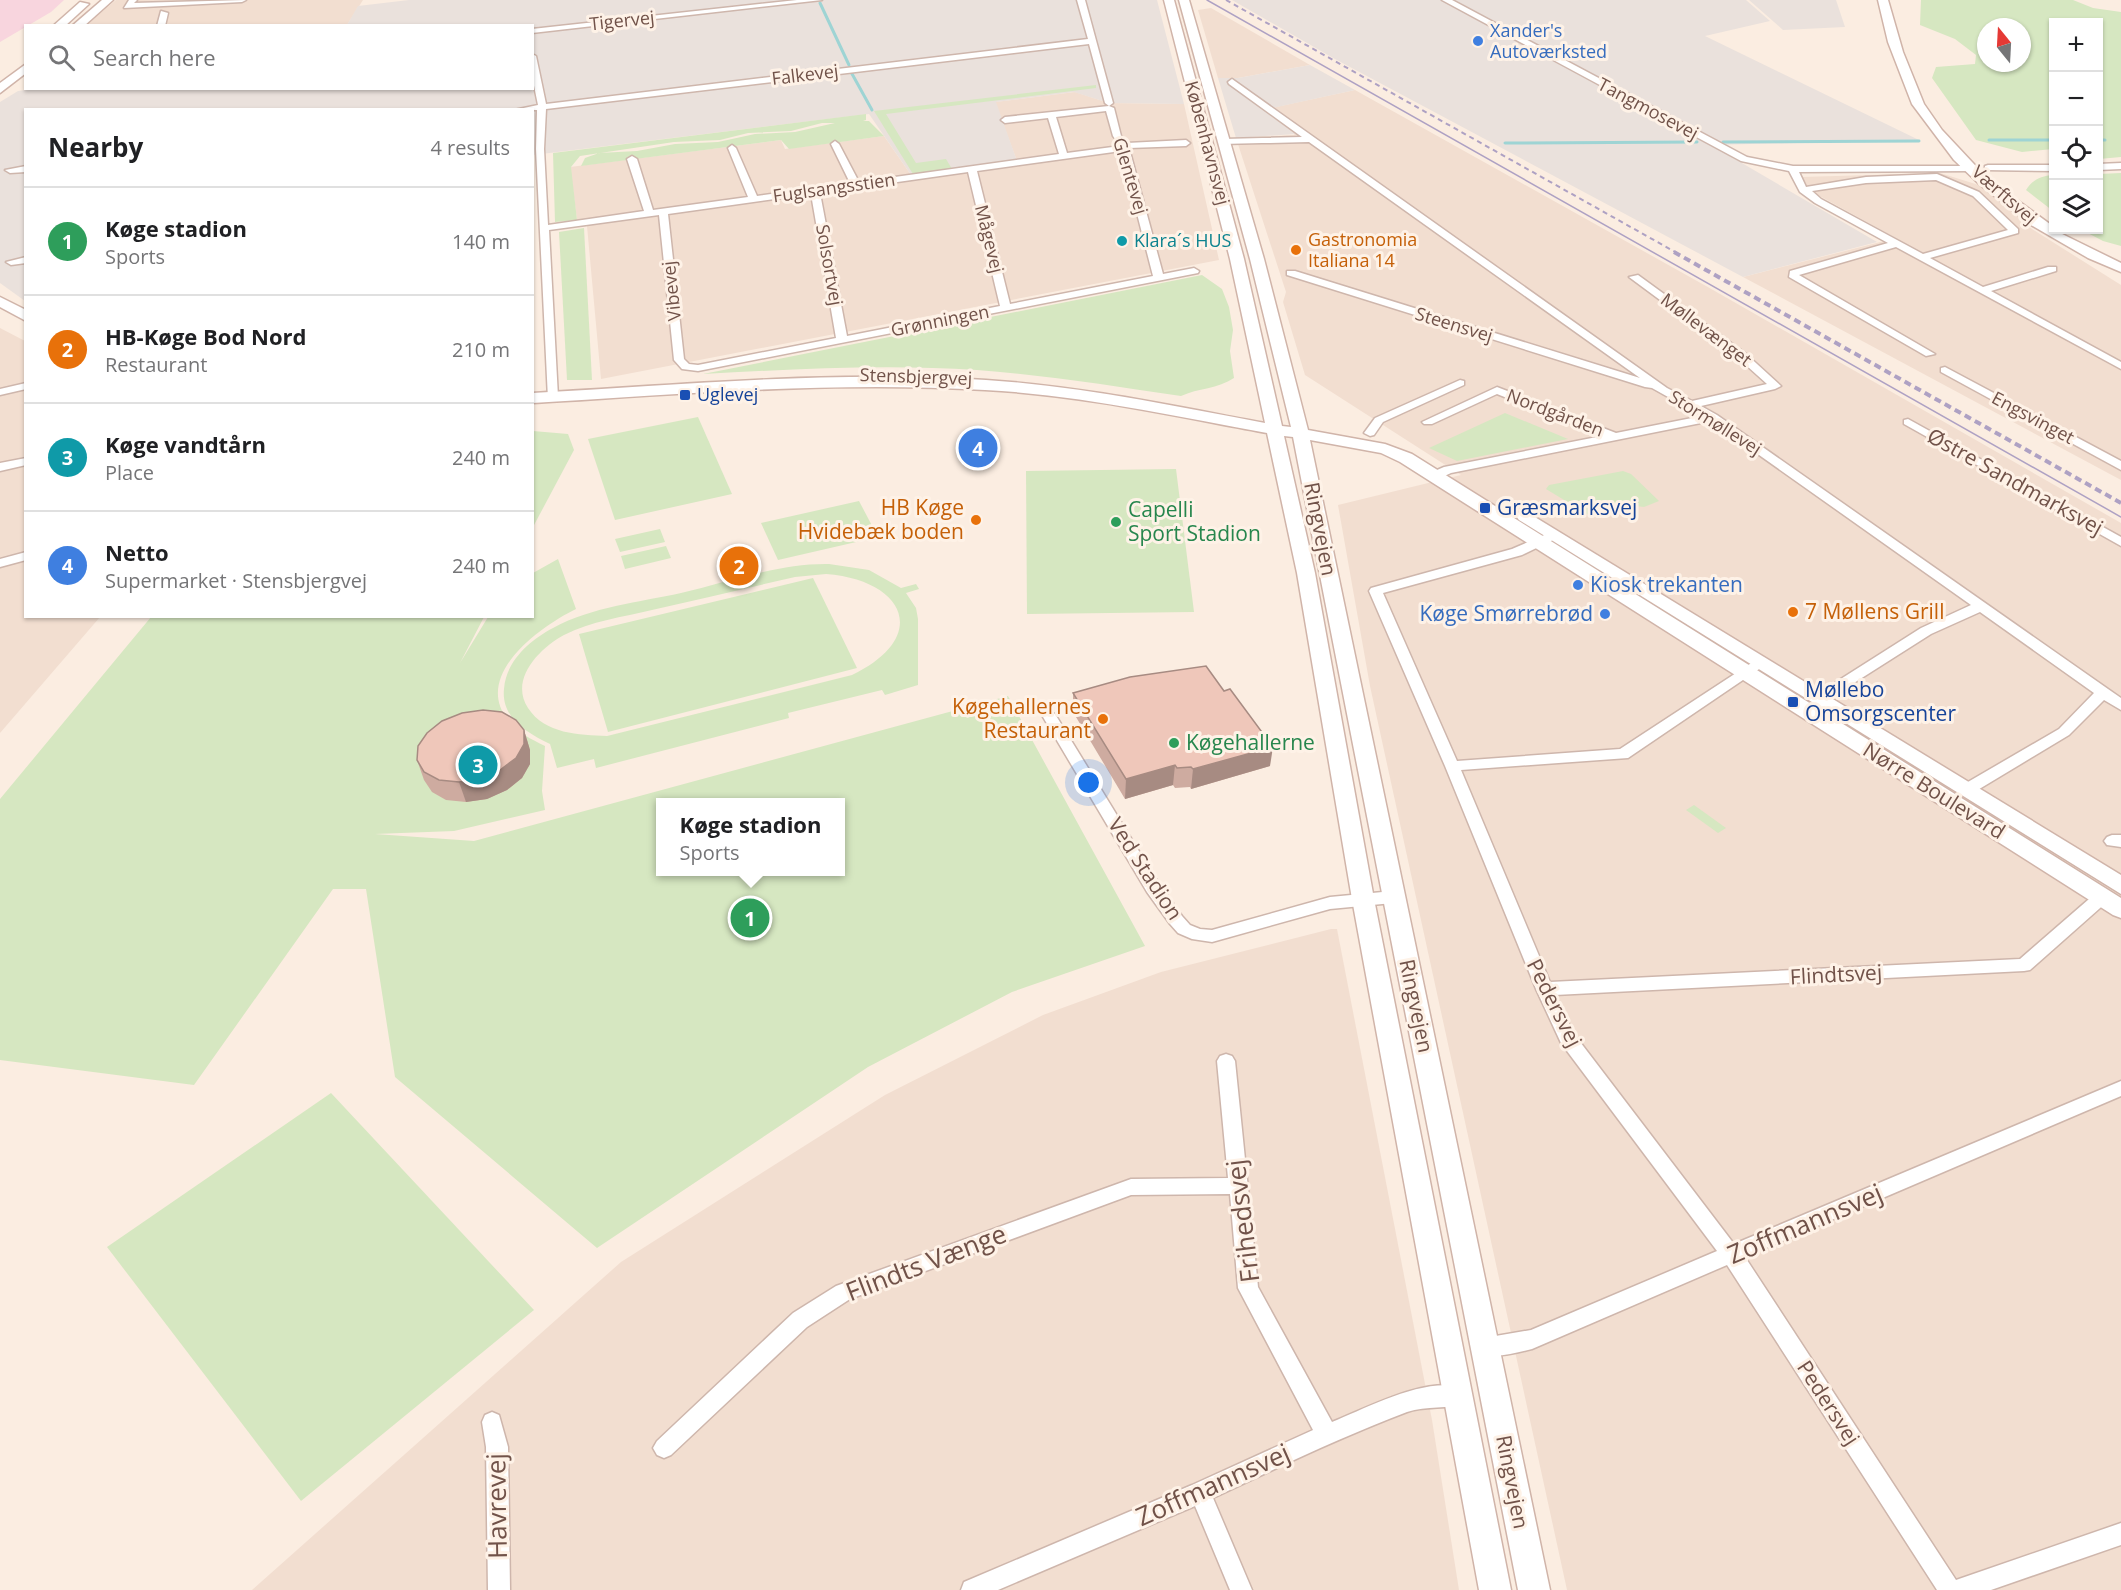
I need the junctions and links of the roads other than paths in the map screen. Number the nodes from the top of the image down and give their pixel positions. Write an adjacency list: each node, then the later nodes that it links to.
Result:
1 (89, 0): 12 (main road)
2 (108, 0): 13 (main road)
3 (134, 0): 4 (street)
4 (242, 0)
5 (818, 0): 15 (street, Tigervej)
6 (1081, 0): 16 (street, Glentevej)
7 (1169, 0): 93 (main road, Københavnsvej)
8 (1184, 0): 31 (main road, Københavnsvej)
9 (1446, 0): 43 (street, Tangmosevej)
10 (1883, 0): 23 (main road, Værftsvej)
11 (164, 13): 14 (street)
12 (60, 24)
13 (79, 24)
14 (161, 24)
15 (534, 31)
16 (1093, 42): 24 (street, Glentevej); 25 (street, Falkevej)
17 (23, 62): 20 (main road)
18 (534, 67): 25 (street)
19 (24, 80): 20 (main road)
20 (2, 82): 22 (main road)
21 (1233, 82): 29 (street, Stormøllevej)
22 (24, 86)
23 (1916, 91): 39 (main road, Værftsvej); 40 (main road, Værftsvej)
24 (1110, 105): 27 (street); 33 (street, Glentevej)
25 (541, 107): 26 (street, Falkevej); 49 (street)
26 (533, 108)
27 (1051, 114): 28 (street); 35 (street)
28 (1005, 120)
29 (1311, 139): 31 (street); 77 (street, Stormøllevej)
30 (1179, 141): 33 (street, Fuglsangsstien)
31 (1224, 142): 94 (main road, Københavnsvej)
32 (835, 144): 46 (street)
33 (1124, 147): 35 (street, Fuglsangsstien); 66 (street, Glentevej)
34 (732, 148): 50 (street)
35 (1064, 157): 45 (street, Fuglsangsstien)
36 (632, 159): 52 (street)
37 (2121, 166): 38 (street)
38 (2103, 167)
39 (1972, 168): 40 (main road, Tangmosevej); 43 (street, Tangmosevej); 61 (main road, Værftsvej)
40 (1988, 168): 41 (street); 53 (main road, Værftsvej)
41 (2049, 168)
42 (24, 169): 44 (street)
43 (1793, 169): 48 (street)
44 (10, 170)
45 (972, 170): 46 (street, Fuglsangsstien); 71 (street, Mågevej)
46 (856, 185): 47 (street, Fuglsangsstien)
47 (815, 190): 50 (street, Fuglsangsstien); 75 (street, Solsortvej)
48 (1803, 190): 56 (street); 57 (street)
49 (538, 194): 54 (street)
50 (754, 199): 51 (street, Fuglsangsstien)
51 (663, 211): 52 (street, Fuglsangsstien); 79 (street, Vibevej)
52 (649, 213): 54 (street, Fuglsangsstien)
53 (2049, 220)
54 (545, 228): 68 (street)
55 (2072, 234): 58 (main road, Værftsvej)
56 (1897, 244): 57 (street); 76 (street)
57 (1923, 257): 67 (street)
58 (2121, 258)
59 (24, 260): 60 (street)
60 (11, 262)
61 (2121, 268)
62 (2052, 269): 67 (street)
63 (1194, 271): 66 (street, Grønningen)
64 (1291, 273): 81 (street, Steensvej)
65 (1634, 277): 89 (street, Møllevænget)
66 (1159, 278): 71 (street, Grønningen)
67 (1984, 290): 78 (street)
68 (549, 296): 69 (street); 87 (street)
69 (534, 298)
70 (0, 301): 73 (main road)
71 (1006, 308): 75 (street, Grønningen)
72 (0, 312): 74 (main road)
73 (24, 316)
74 (24, 325)
75 (842, 340): 79 (street, Grønningen)
76 (1930, 354)
77 (1630, 366): 81 (street); 84 (street, Stormøllevej)
78 (2121, 366)
79 (686, 367)
80 (1945, 370): 98 (street, Engsvinget)
81 (1617, 376): 84 (street, Steensvej)
82 (1460, 383): 95 (street)
83 (24, 386): 85 (street)
84 (1663, 390): 89 (street, Stormøllevej)
85 (0, 392)
86 (534, 392): 87 (main road, Stensbjergvej)
87 (552, 394): 88 (main road, Stensbjergvej); 93 (main road, Stensbjergvej)
88 (534, 398)
89 (1688, 405): 90 (street, Stormøllevej)
90 (1713, 417): 96 (street); 105 (street, Stormøllevej)
91 (1428, 422): 96 (street, Nordgården)
92 (1908, 422): 102 (street, Østre Sandmarksvej)
93 (1273, 423): 94 (main road, Nørre Boulevard); 116 (main road, Ringvejen)
94 (1299, 427): 95 (main road, Nørre Boulevard); 100 (main road, Nørre Boulevard); 114 (main road, Ringvejen)
95 (1370, 433): 100 (main road, Nørre Boulevard)
96 (1616, 436): 100 (street)
97 (24, 462): 99 (street)
98 (2121, 466)
99 (0, 468)
100 (1441, 473): 101 (main road, Nørre Boulevard)
101 (1546, 538): 106 (main road, Nørre Boulevard); 111 (street, Pedersvej)
102 (2121, 542)
103 (24, 557): 104 (street)
104 (0, 564)
105 (1981, 606): 107 (street, Stormøllevej); 108 (street)
106 (1754, 668): 108 (main road, Nørre Boulevard); 111 (street); 115 (main road, Nørre Boulevard)
107 (2103, 692): 109 (street, Stormøllevej); 112 (street)
108 (1819, 699): 112 (main road, Nørre Boulevard)
109 (2121, 705)
110 (1050, 717): 116 (street, Ved Stadion)
111 (1452, 766): 118 (street, Pedersvej)
112 (1966, 790): 113 (main road, Nørre Boulevard)
113 (2121, 886)
114 (1394, 897): 116 (street, Ved Stadion); 123 (main road, Ringvejen)
115 (2102, 897): 117 (main road, Nørre Boulevard); 118 (street, Flindtsvej)
116 (1363, 899): 124 (main road, Ringvejen)
117 (2121, 909)
118 (1544, 989): 122 (street, Pedersvej)
119 (1226, 1061): 121 (street, Frihedsvej)
120 (2120, 1090): 122 (street, Zoffmannsvej)
121 (1238, 1186): 126 (street, Frihedsvej); 127 (street, Flindts Vænge)
122 (1731, 1255): 123 (street, Zoffmannsvej); 135 (street, Pedersvej)
123 (1485, 1346): 134 (main road, Ringvejen)
124 (1459, 1396): 126 (street, Zoffmannsvej); 133 (main road, Ringvejen)
125 (492, 1422): 130 (street, Havrevej)
126 (1327, 1434): 128 (street, Zoffmannsvej)
127 (664, 1448)
128 (1200, 1493): 131 (street, Zoffmannsvej); 132 (street)
129 (2121, 1534): 136 (street)
130 (499, 1590)
131 (972, 1590)
132 (1241, 1590)
133 (1495, 1590)
134 (1534, 1590)
135 (1950, 1590)
136 (1959, 1590)

